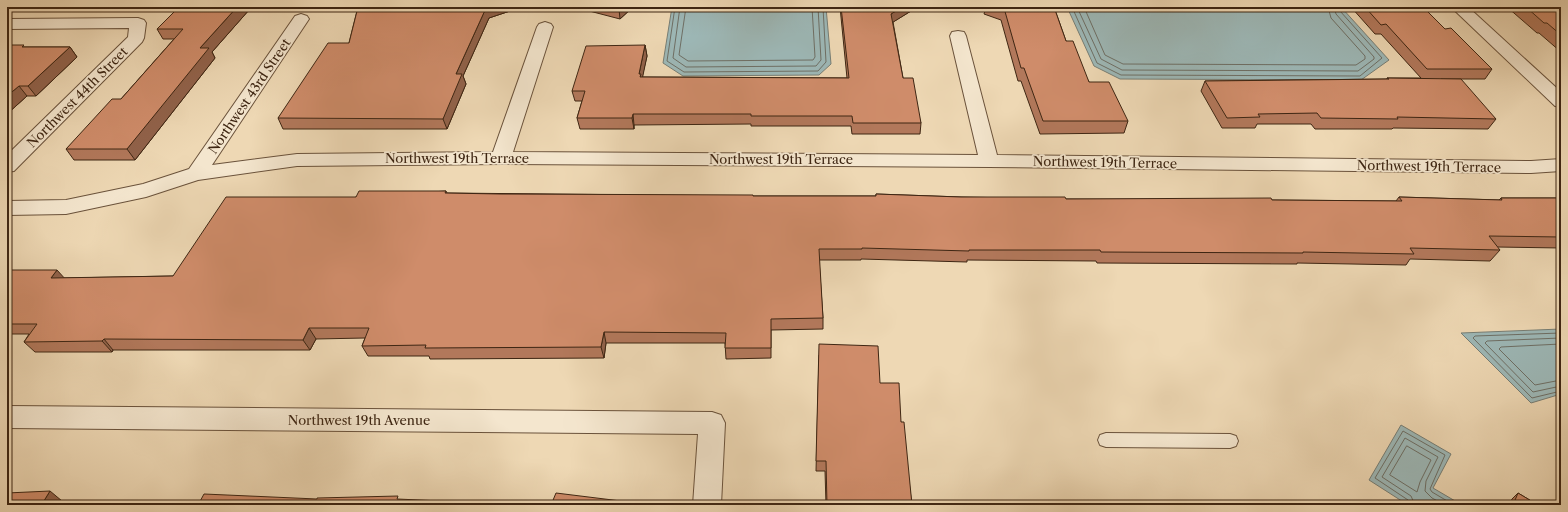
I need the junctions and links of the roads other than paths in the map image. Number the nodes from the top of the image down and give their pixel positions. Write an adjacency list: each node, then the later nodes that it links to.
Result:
1 (1459, 7): 6 (street)
2 (301, 19): 11 (street, Northwest 43rd Street)
3 (7, 24): 10 (street, Northwest 44th Street)
4 (545, 27): 7 (street)
5 (958, 36): 8 (street)
6 (1561, 102)
7 (500, 158): 8 (street, Northwest 19th Terrace); 11 (street, Northwest 19th Terrace)
8 (989, 160): 9 (street, Northwest 19th Terrace)
9 (1561, 165)
10 (7, 166)
11 (196, 174): 12 (street, Northwest 19th Terrace)
12 (7, 208)
13 (7, 418): 16 (street, Northwest 19th Avenue)
14 (1106, 440): 15 (lane)
15 (1230, 441)
16 (707, 505)

